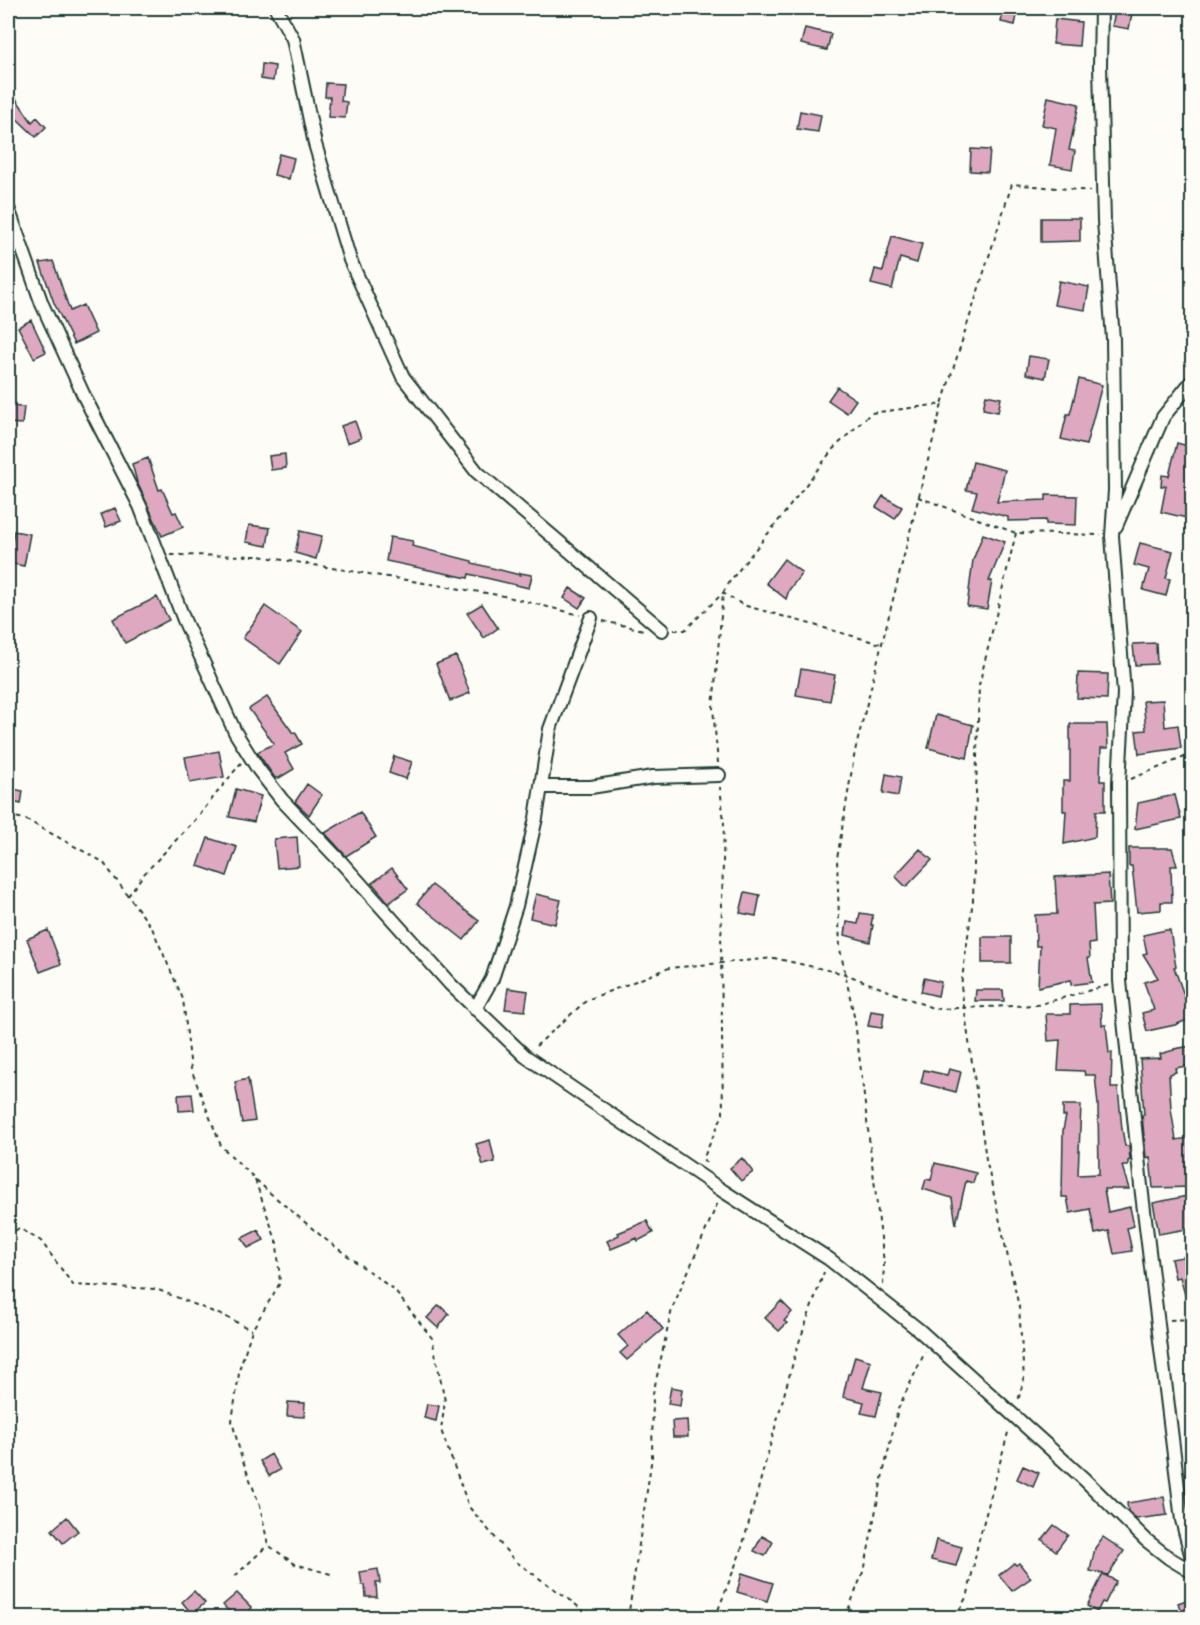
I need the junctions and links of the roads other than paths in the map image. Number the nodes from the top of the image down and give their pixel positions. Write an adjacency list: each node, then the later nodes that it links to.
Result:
1 (276, 8): 7 (street)
2 (1101, 8): 5 (street)
3 (8, 207): 10 (street)
4 (1192, 381): 5 (street)
5 (1112, 536): 11 (street)
6 (591, 618): 9 (street)
7 (662, 630)
8 (719, 775): 9 (street)
9 (542, 787): 10 (street)
10 (476, 1009): 12 (street)
11 (1192, 1558)
12 (1192, 1572)

